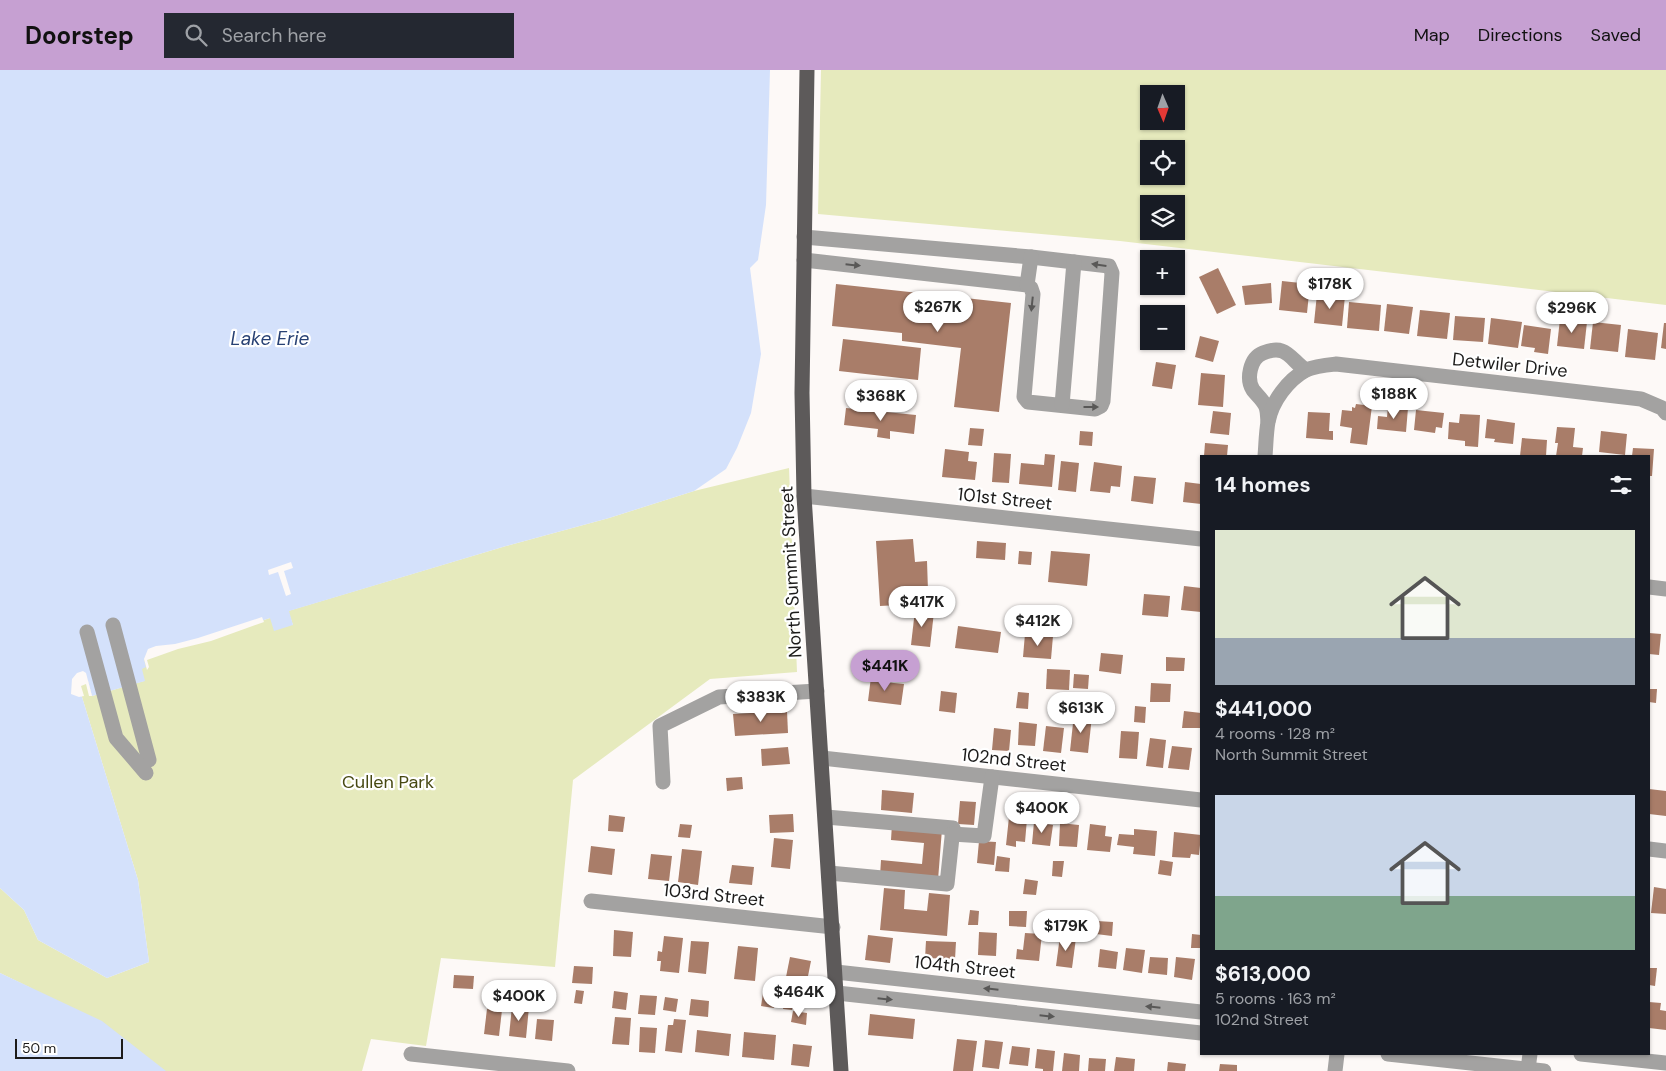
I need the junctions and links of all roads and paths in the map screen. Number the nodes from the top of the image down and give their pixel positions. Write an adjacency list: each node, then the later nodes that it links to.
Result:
1 (807, 70): 2 (main road, North Summit Street)
2 (804, 237): 3 (street); 4 (main road, North Summit Street)
3 (1031, 257): 5 (street); 6 (street)
4 (804, 260): 6 (street, one-way to 6); 12 (main road, North Summit Street)
5 (1074, 262): 8 (street); 8 (street, one-way to 5)
6 (1027, 285): 8 (street, one-way to 8)
7 (1306, 370): 9 (street, Detwiler Drive); 10 (street, Detwiler Drive); 10 (street)
8 (1062, 405)
9 (1663, 406)
10 (1268, 420): 11 (street)
11 (1264, 455)
12 (804, 496): 13 (street, 101st Street); 17 (main road, North Summit Street)
13 (1200, 539)
14 (1650, 587): 15 (street)
15 (1666, 589)
16 (90, 631): 16 (street)
17 (817, 692): 19 (main road, North Summit Street); 22 (street)
18 (153, 737): 20 (street)
19 (822, 758): 21 (street, 102nd Street); 24 (main road, North Summit Street)
20 (149, 760)
21 (992, 777): 23 (street, 102nd Street); 25 (street)
22 (663, 782)
23 (1200, 800)
24 (826, 817): 25 (street); 28 (main road, North Summit Street)
25 (952, 834): 28 (street)
26 (1650, 849): 27 (street)
27 (1666, 851)
28 (829, 873): 30 (main road, North Summit Street)
29 (591, 901): 30 (street, 103rd Street)
30 (833, 927): 31 (main road, North Summit Street)
31 (836, 972): 32 (main road, North Summit Street); 33 (street, 104th Street, one-way to 31)
32 (837, 993): 35 (street, one-way to 35); 45 (main road, North Summit Street)
33 (1090, 1000): 34 (street, 104th Street, one-way to 33); 35 (street)
34 (1200, 1012)
35 (1088, 1021): 36 (street)
36 (1200, 1033)
37 (411, 1054): 44 (street)
38 (1337, 1055): 46 (street)
39 (1397, 1055): 43 (street)
40 (1530, 1055): 43 (street)
41 (1590, 1055): 42 (street)
42 (1666, 1063)
43 (1528, 1069): 47 (street)
44 (568, 1071)
45 (841, 1071)
46 (1335, 1071)
47 (1544, 1071)

